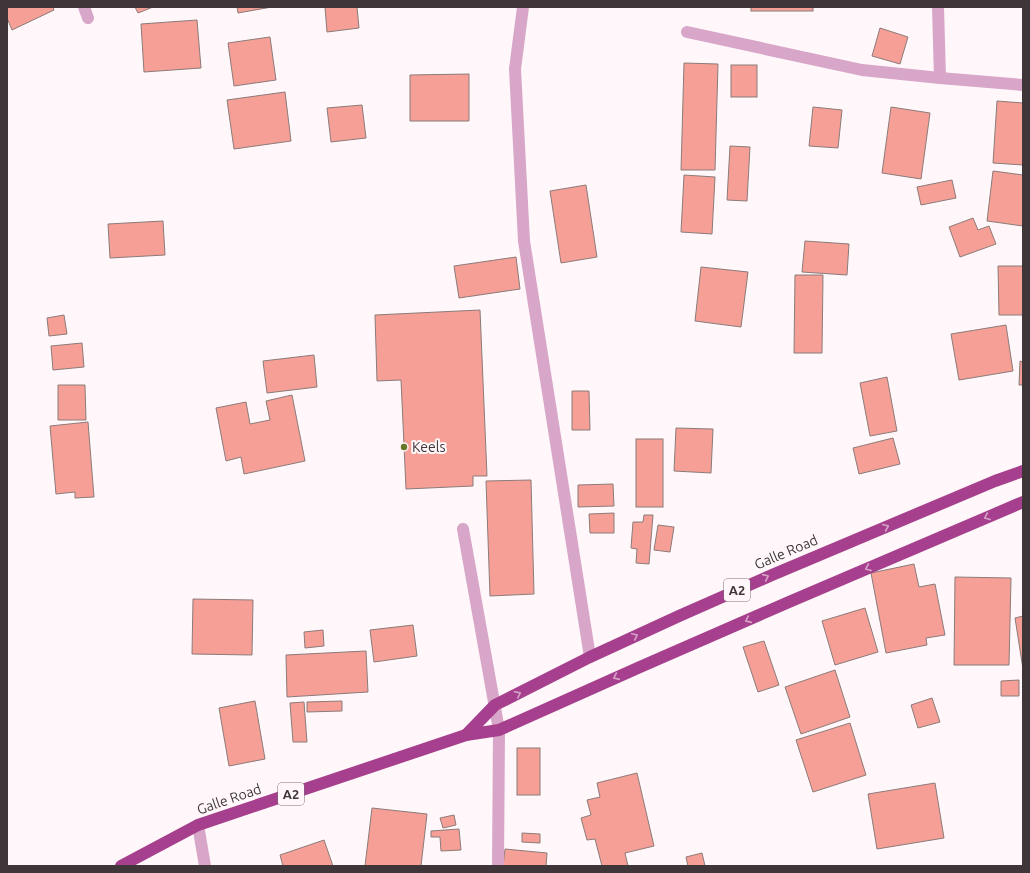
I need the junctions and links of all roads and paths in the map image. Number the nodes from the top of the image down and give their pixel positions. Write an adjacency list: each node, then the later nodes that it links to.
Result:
1 (523, 7): 9 (street)
2 (938, 7): 4 (street)
3 (687, 32): 4 (street)
4 (940, 78): 5 (street)
5 (1023, 85)
6 (1023, 471): 9 (highway, Galle Road / A2, one-way to 6)
7 (1023, 502): 11 (highway, Galle Road / A2, one-way to 11)
8 (463, 529): 10 (street)
9 (590, 657): 10 (highway, Galle Road / A2, one-way to 9)
10 (495, 705): 11 (street); 12 (highway, Galle Road / A2)
11 (499, 730): 12 (highway, Galle Road / A2); 16 (street)
12 (466, 735): 13 (highway, Galle Road / A2)
13 (198, 825): 14 (highway, Galle Road / A2); 15 (street)
14 (121, 866)
15 (205, 866)
16 (498, 866)

